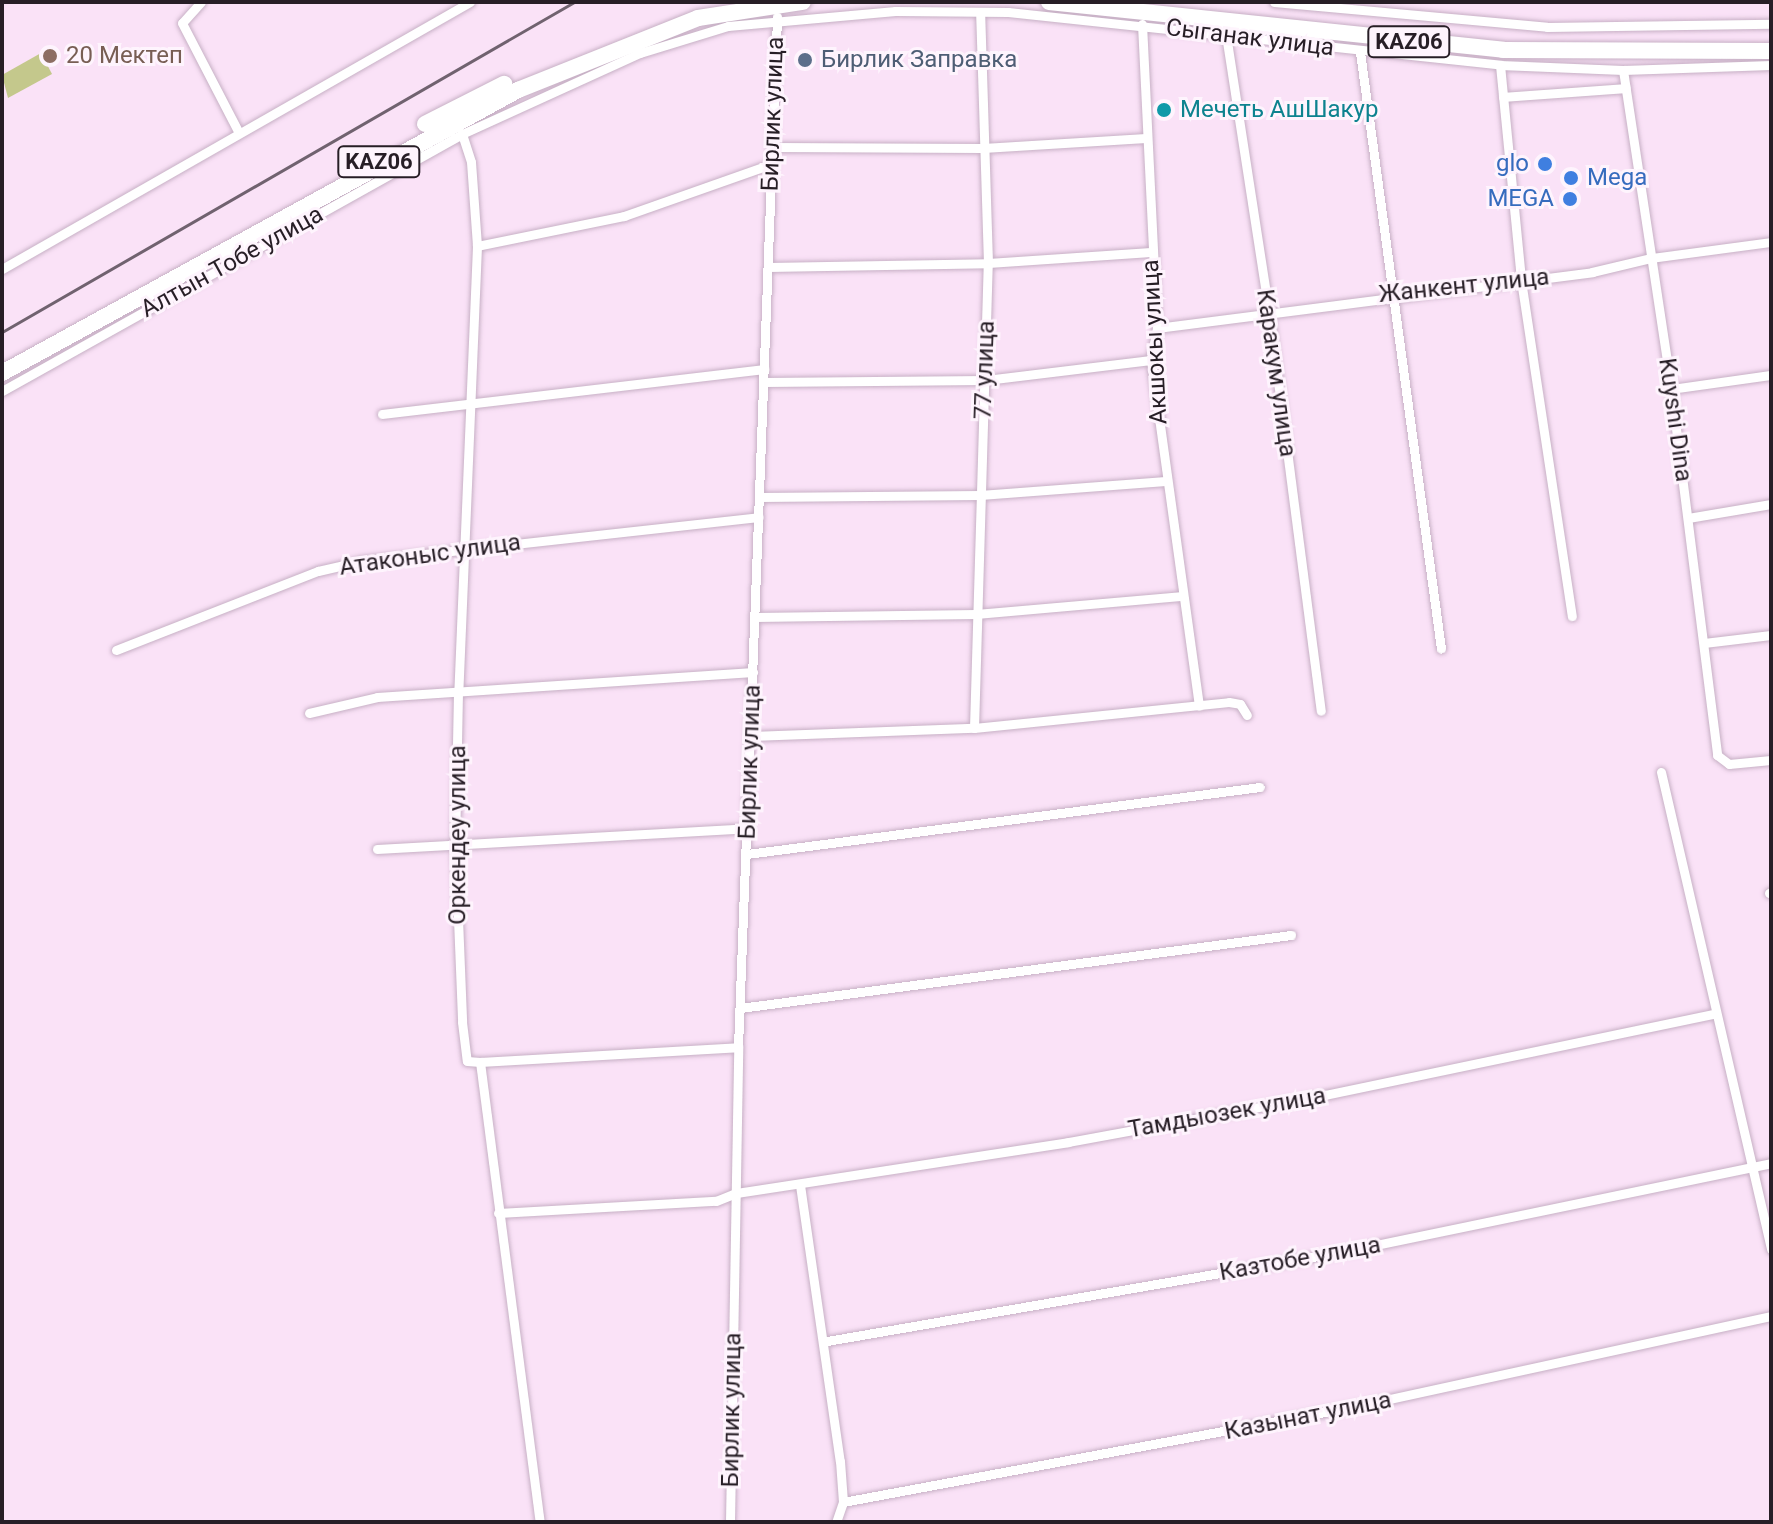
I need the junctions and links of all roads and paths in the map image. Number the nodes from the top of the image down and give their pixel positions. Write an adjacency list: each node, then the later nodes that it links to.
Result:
1 (201, 2): 22 (street)
2 (470, 2): 22 (street)
3 (718, 2): 40 (highway, KАZ06)
4 (803, 2): 8 (highway, KАZ06)
5 (1049, 2): 15 (highway, KАZ06)
6 (1144, 2): 14 (highway, KАZ06)
7 (1274, 2): 12 (street)
8 (778, 3): 10 (street, Бирлик улица); 42 (highway, KАZ06)
9 (980, 12): 10 (street, Сыганак улица); 11 (street, Сыганак улица); 26 (street, 77 улица)
10 (777, 22): 23 (street, Алтын Тобе улица); 25 (street, Бирлик улица)
11 (1142, 24): 13 (street, Сыганак улица); 24 (street, Акшокы улица)
12 (1771, 24)
13 (1226, 35): 16 (street, Сыганак улица); 37 (street, Каракум улица)
14 (1771, 41)
15 (1771, 51)
16 (1360, 52): 17 (street, Сыганак улица); 36 (street)
17 (1500, 65): 19 (street, Сыганак улица); 21 (street)
18 (1771, 65): 19 (street, Сыганак улица)
19 (1623, 70): 20 (street, Kuyshi Dina)
20 (1626, 88): 21 (street); 31 (street, Kuyshi Dina)
21 (1503, 97): 35 (street)
22 (239, 133): 34 (street)
23 (462, 134): 29 (street, Оркендеу улица); 47 (street, Алтын Тобе улица)
24 (1146, 138): 26 (street); 30 (street, Акшокы улица)
25 (772, 147): 26 (street); 27 (street, Бирлик улица)
26 (983, 148): 32 (street, 77 улица)
27 (772, 164): 29 (street); 33 (street, Бирлик улица)
28 (1771, 242): 31 (street, Жанкент улица)
29 (477, 246): 48 (street, Оркендеу улица)
30 (1151, 252): 32 (street); 38 (street, Акшокы улица)
31 (1651, 258): 35 (street, Жанкент улица); 46 (street, Kuyshi Dina)
32 (988, 263): 33 (street); 44 (street, 77 улица)
33 (768, 267): 41 (street, Бирлик улица)
34 (2, 269)
35 (1521, 280): 36 (street, Жанкент улица); 59 (street)
36 (1395, 294): 37 (street, Жанкент улица); 63 (street)
37 (1269, 312): 38 (street, Жанкент улица); 68 (street, Каракум улица)
38 (1157, 328): 39 (street, Акшокы улица)
39 (1151, 360): 44 (street); 50 (street, Акшокы улица)
40 (2, 361)
41 (764, 369): 45 (street, Бирлик улица); 48 (street)
42 (2, 373)
43 (1771, 375): 46 (street)
44 (986, 380): 45 (street); 51 (street, 77 улица)
45 (764, 382): 52 (street, Бирлик улица)
46 (1671, 389): 55 (street, Kuyshi Dina)
47 (2, 391)
48 (471, 403): 49 (street); 56 (street, Оркендеу улица)
49 (382, 414)
50 (1165, 481): 51 (street); 57 (street, Акшокы улица)
51 (980, 495): 52 (street); 58 (street, 77 улица)
52 (760, 497): 54 (street, Бирлик улица)
53 (1771, 504): 55 (street)
54 (759, 517): 56 (street, Атаконыс улица); 60 (street, Бирлик улица)
55 (1688, 518): 62 (street, Kuyshi Dina)
56 (461, 549): 64 (street, Атаконыс улица); 66 (street, Оркендеу улица)
57 (1180, 596): 58 (street); 67 (street, Акшокы улица)
58 (976, 614): 60 (street); 71 (street, 77 улица)
59 (1572, 616)
60 (755, 617): 65 (street, Бирлик улица)
61 (1771, 635): 62 (street)
62 (1704, 643): 73 (street, Kuyshi Dina)
63 (1441, 649)
64 (116, 650)
65 (753, 672): 66 (street); 72 (street, Бирлик улица)
66 (458, 692): 69 (street); 77 (street, Оркендеу улица)
67 (1199, 706): 70 (street); 71 (street)
68 (1321, 711)
69 (309, 713)
70 (1247, 715)
71 (974, 728): 72 (street)
72 (751, 736): 76 (street, Бирлик улица)
73 (1771, 760)
74 (1661, 772): 82 (street)
75 (1260, 787): 79 (street)
76 (747, 828): 77 (street); 79 (street, Бирлик улица)
77 (455, 844): 78 (street); 84 (street, Оркендеу улица)
78 (377, 849)
79 (747, 854): 81 (street, Бирлик улица)
80 (1291, 935): 81 (street)
81 (740, 1008): 83 (street, Бирлик улица)
82 (1713, 1014): 86 (street); 87 (street, Тамдыозек улица)
83 (738, 1047): 84 (street); 88 (street, Бирлик улица)
84 (480, 1062): 89 (street, Оркендеу улица)
85 (1771, 1163): 86 (street, Казтобе улица)
86 (1752, 1167): 90 (street); 92 (street, Казтобе улица)
87 (800, 1185): 88 (street, Тамдыозек улица); 92 (street)
88 (736, 1193): 89 (street, Тамдыозек улица); 95 (street, Бирлик улица)
89 (498, 1213): 94 (street, Оркендеу улица)
90 (1771, 1249)
91 (1771, 1316): 93 (street, Казынат улица)
92 (827, 1341): 93 (street)
93 (843, 1502): 96 (street)
94 (540, 1522)
95 (730, 1522)
96 (836, 1522)

